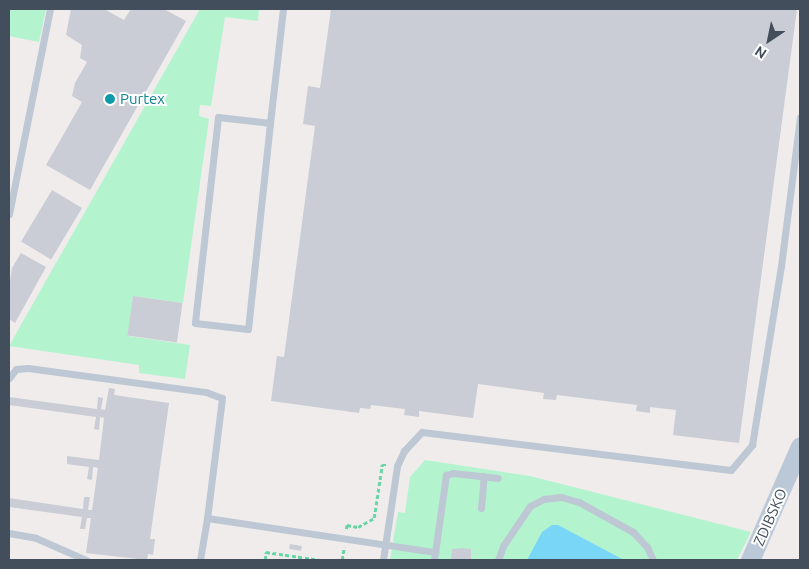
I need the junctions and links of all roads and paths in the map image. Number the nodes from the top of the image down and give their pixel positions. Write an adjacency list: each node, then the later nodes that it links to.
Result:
1 (50, 9): 5 (lane)
2 (283, 9): 4 (lane)
3 (800, 117): 8 (lane)
4 (270, 123): 4 (lane)
5 (9, 214)
6 (9, 378): 12 (lane)
7 (800, 446): 25 (main road, ZDIBSKO)
8 (397, 466): 14 (path); 15 (lane)
9 (484, 476): 10 (lane); 11 (lane); 16 (lane)
10 (498, 478)
11 (481, 508)
12 (207, 518): 14 (lane); 18 (lane)
13 (9, 534): 17 (lane)
14 (345, 539): 15 (lane); 21 (path)
15 (385, 544): 16 (lane); 22 (lane)
16 (435, 556)
17 (86, 560)
18 (200, 560)
19 (265, 560): 20 (path)
20 (320, 560)
21 (342, 560)
22 (383, 560)
23 (498, 560): 24 (lane)
24 (653, 560)
25 (750, 560)

